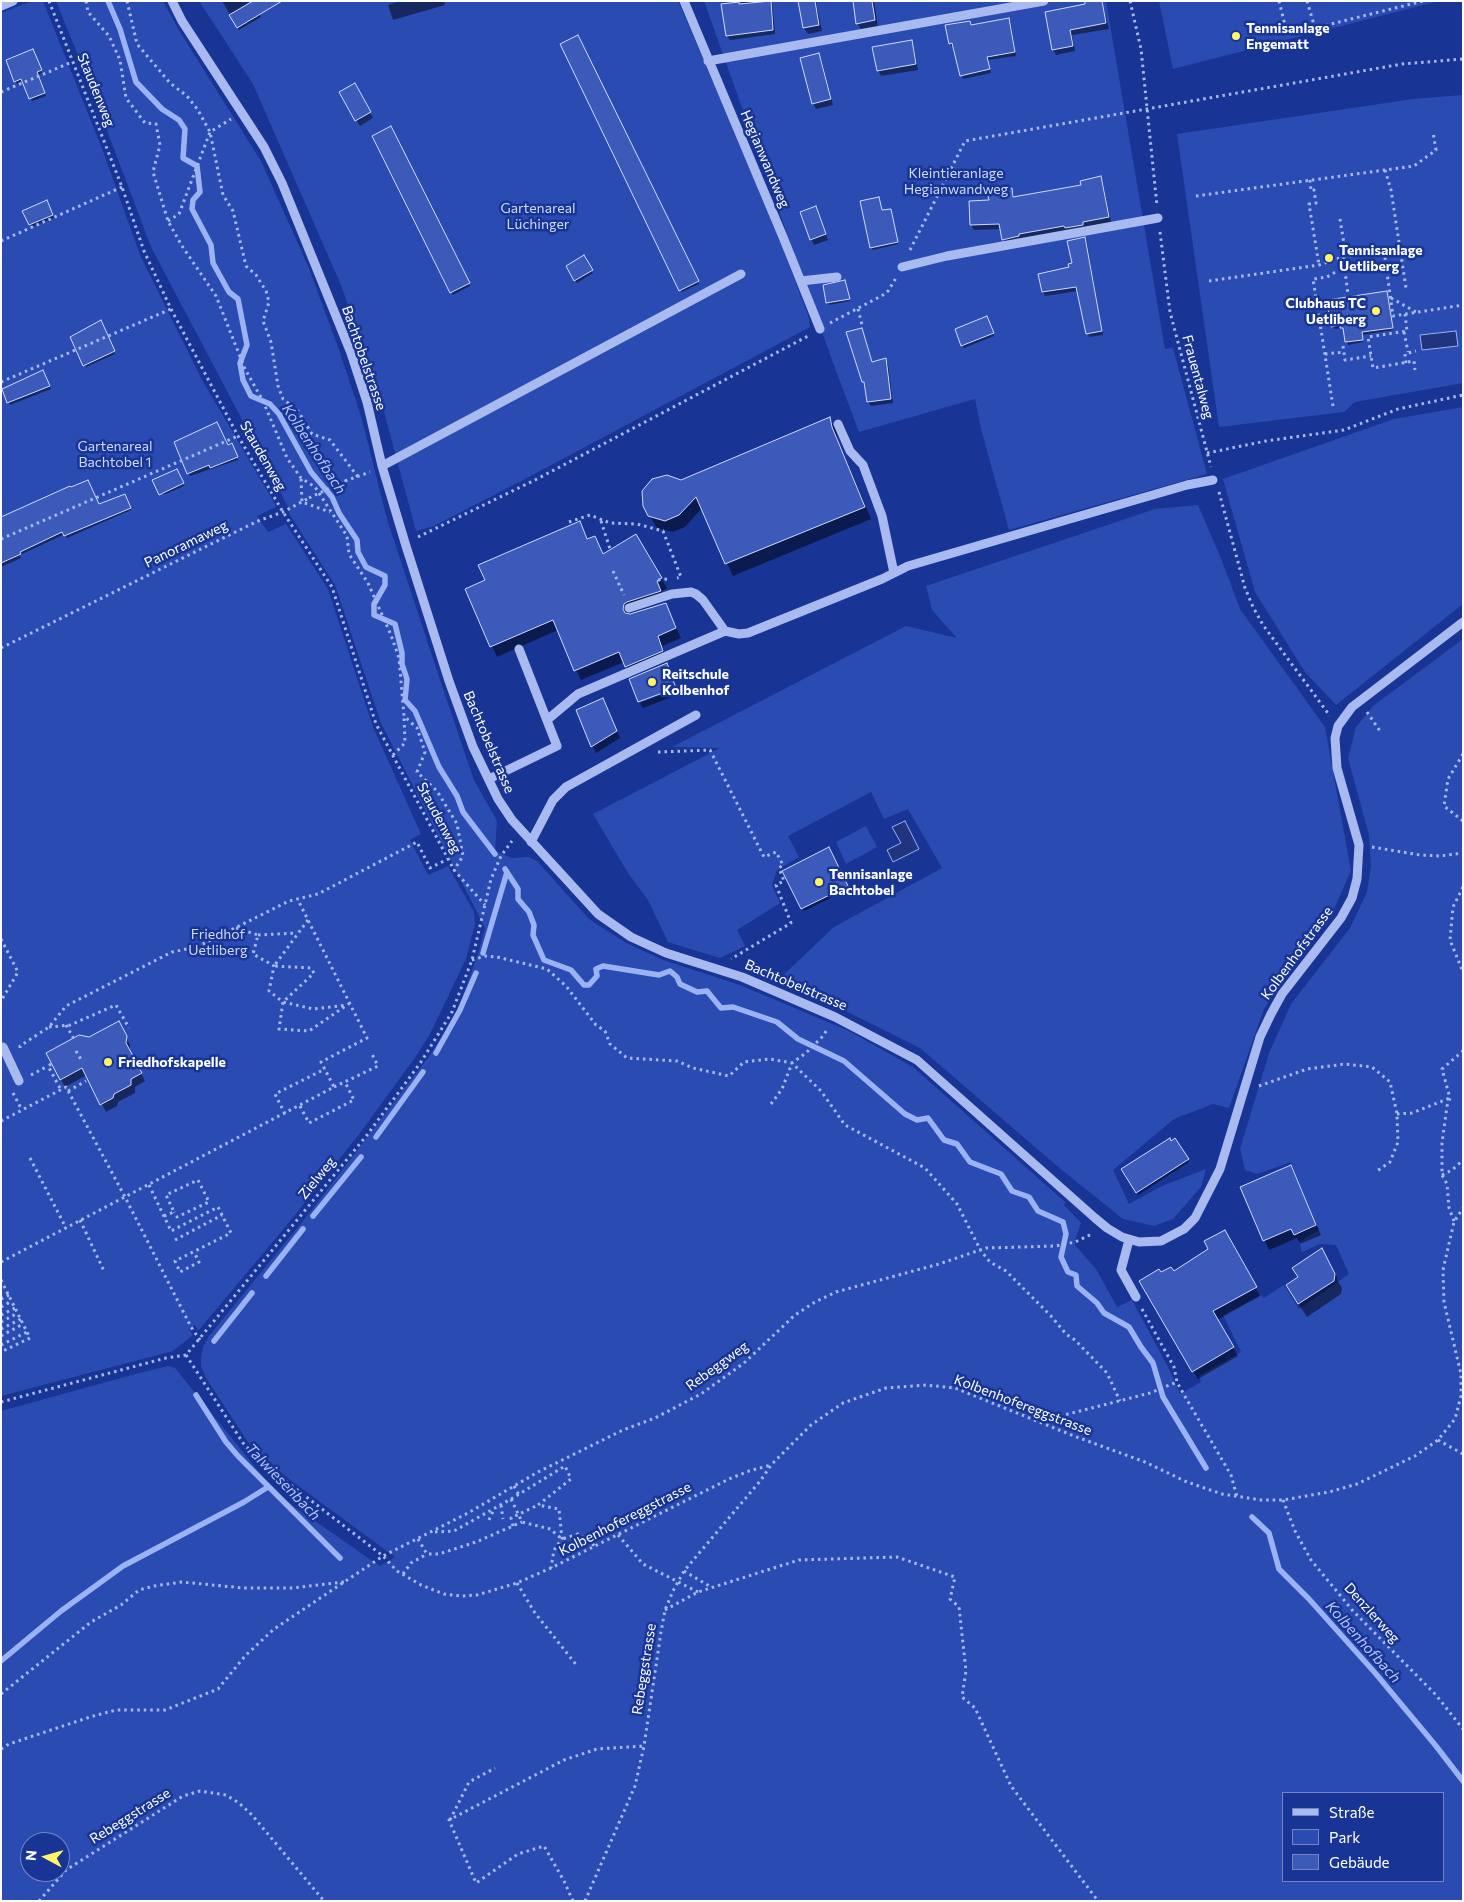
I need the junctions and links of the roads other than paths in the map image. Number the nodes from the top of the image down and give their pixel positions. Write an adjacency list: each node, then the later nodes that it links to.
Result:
1 (13, 1): 5 (street)
2 (172, 1): 14 (street, Bachtobelstrasse)
3 (684, 1): 6 (street, Hegianwandweg)
4 (1044, 1): 6 (street)
5 (1, 6)
6 (708, 61): 11 (street, Hegianwandweg)
7 (1158, 218): 8 (street)
8 (902, 267)
9 (741, 274): 14 (street)
10 (837, 277): 11 (street)
11 (802, 282): 12 (street, Hegianwandweg)
12 (820, 329)
13 (838, 424): 16 (street)
14 (382, 466): 23 (street, Bachtobelstrasse)
15 (1213, 480): 16 (street)
16 (894, 573): 19 (street)
17 (629, 608): 19 (street)
18 (1463, 622): 27 (street, Kolbenhofstrasse)
19 (725, 631): 22 (street)
20 (518, 649): 22 (street)
21 (696, 715): 24 (street)
22 (547, 720): 23 (street)
23 (489, 779): 24 (street, Bachtobelstrasse)
24 (531, 842): 27 (street, Bachtobelstrasse)
25 (1, 1047): 26 (street)
26 (19, 1081)
27 (1130, 1240): 28 (street)
28 (1136, 1298)

